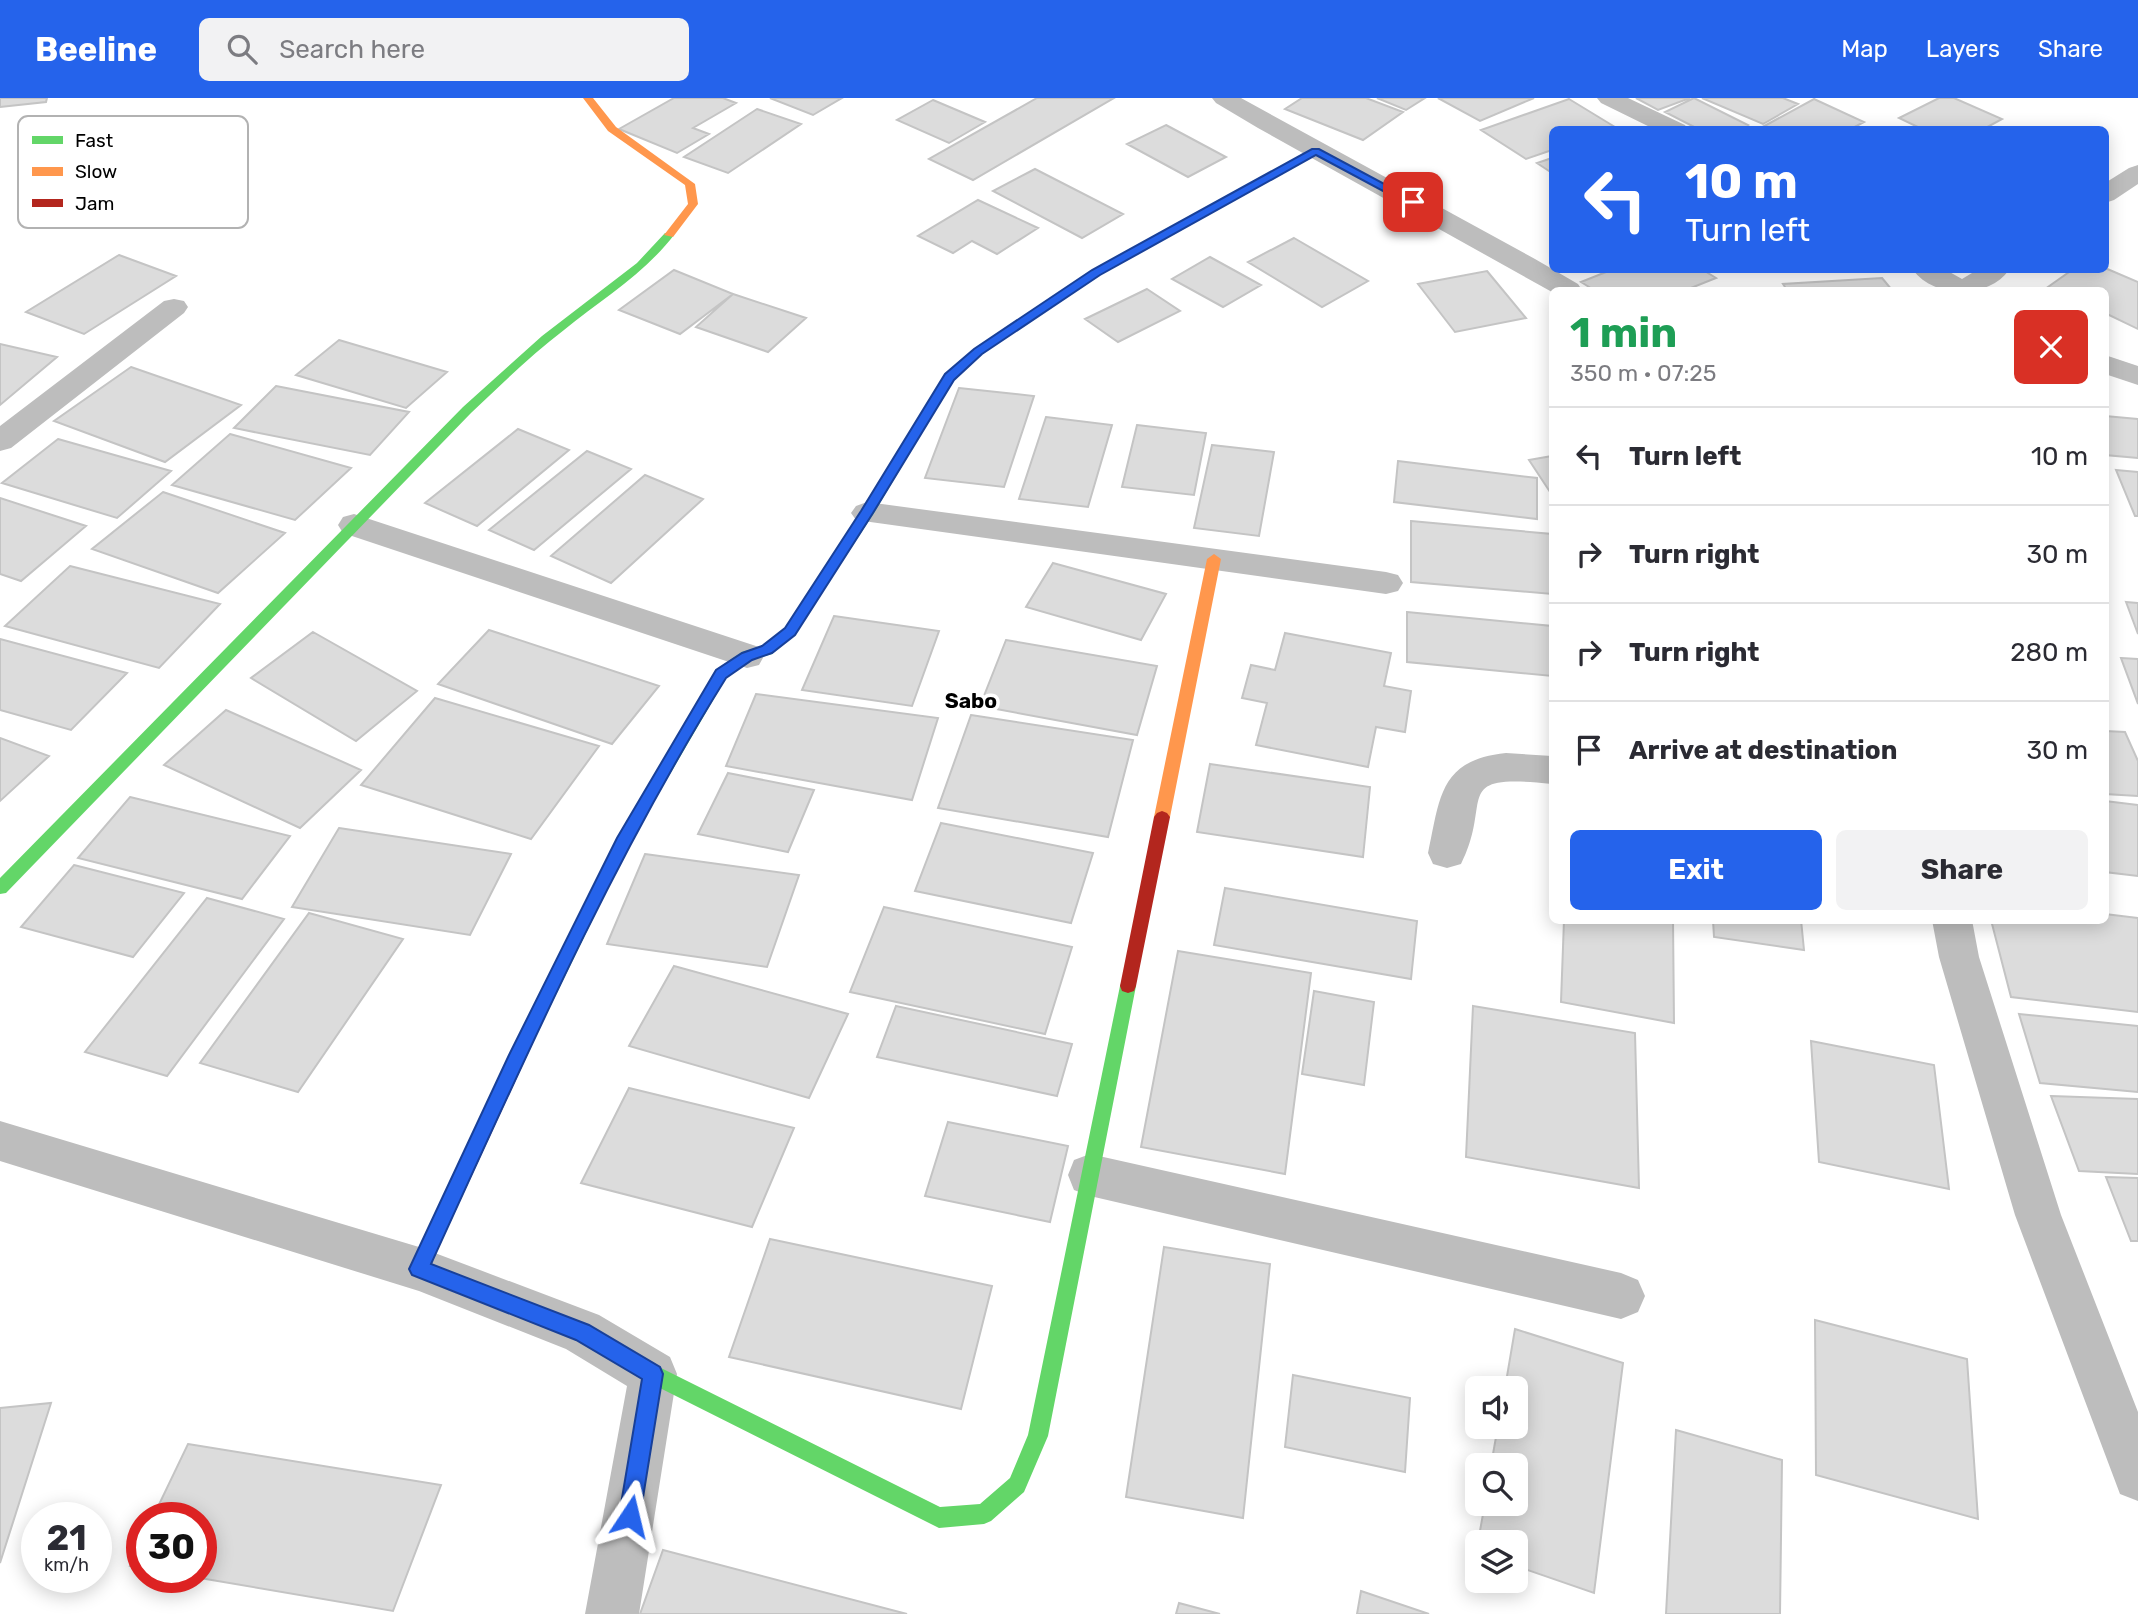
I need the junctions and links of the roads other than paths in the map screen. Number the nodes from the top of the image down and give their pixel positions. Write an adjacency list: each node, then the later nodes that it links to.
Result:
1 (588, 98): 18 (street)
2 (1224, 98): 5 (street)
3 (1609, 98): 4 (street)
4 (1668, 126)
5 (1315, 151): 10 (street); 17 (street)
6 (2138, 173): 7 (street)
7 (2109, 192)
8 (1932, 273): 11 (street)
9 (1990, 273): 12 (street)
10 (1563, 287)
11 (1958, 287)
12 (1968, 287)
13 (174, 307): 16 (street)
14 (2109, 366): 15 (street)
15 (2138, 376)
16 (0, 441)
17 (867, 513): 19 (street); 21 (street)
18 (354, 525): 21 (street); 24 (street)
19 (1214, 559): 20 (street); 27 (street)
20 (1386, 583)
21 (747, 656): 28 (street)
22 (1549, 770): 23 (street)
23 (1447, 853)
24 (0, 888)
25 (1953, 924): 31 (street)
26 (0, 1141): 28 (street)
27 (1090, 1175): 29 (street); 30 (street)
28 (419, 1269): 30 (street)
29 (1621, 1296)
30 (653, 1374): 32 (street)
31 (2138, 1476)
32 (612, 1614)

